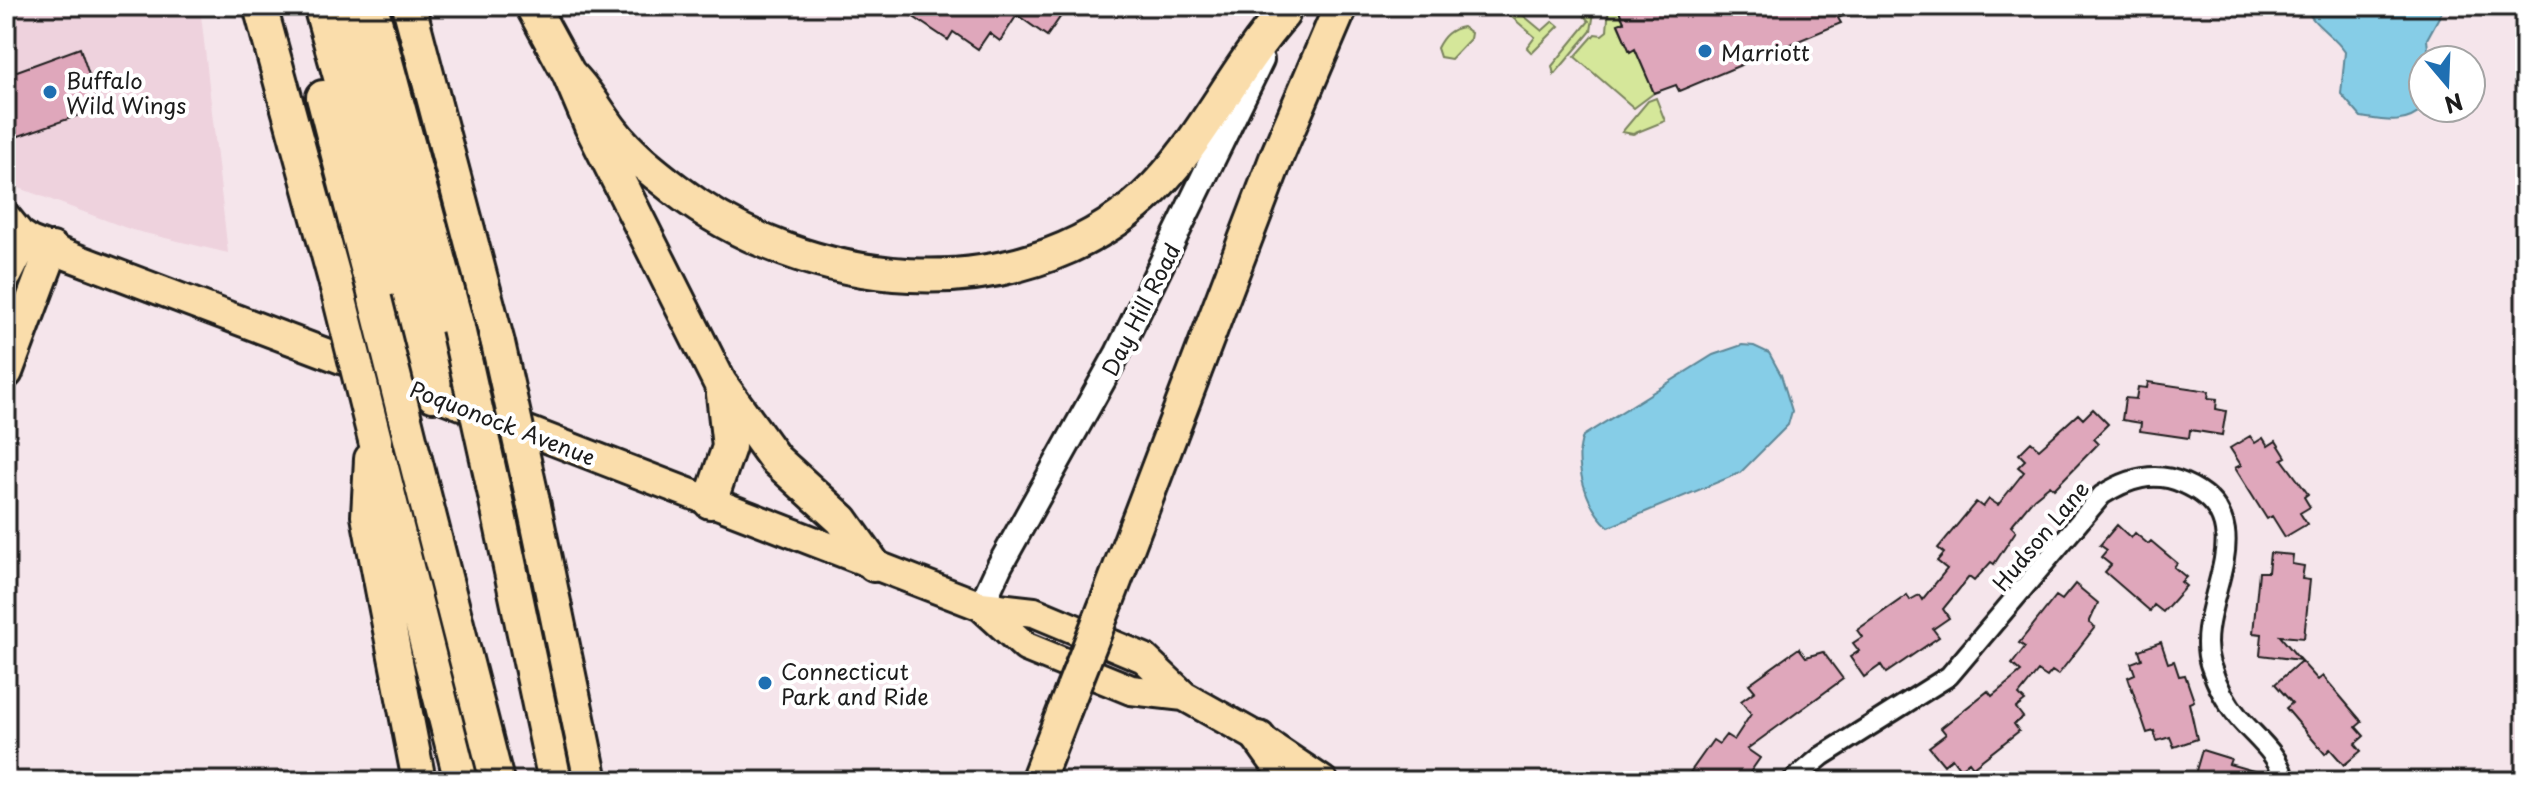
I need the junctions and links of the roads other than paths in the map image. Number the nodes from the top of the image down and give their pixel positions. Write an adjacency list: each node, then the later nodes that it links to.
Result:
1 (260, 6): 16 (highway, bridge)
2 (296, 6): 23 (highway, bridge)
3 (320, 6): 15 (highway)
4 (345, 6): 15 (highway)
5 (371, 6): 24 (highway, bridge)
6 (409, 6): 25 (highway, bridge)
7 (532, 6): 10 (highway)
8 (1341, 6): 26 (highway, bridge)
9 (1284, 10): 10 (highway); 19 (main road, Day Hill Road)
10 (569, 74): 14 (highway)
11 (22, 236): 12 (highway); 13 (highway); 15 (main road, Poquonock Avenue)
12 (6, 274)
13 (6, 372)
14 (720, 383): 17 (highway); 18 (highway)
15 (433, 395): 17 (main road, Poquonock Avenue)
16 (375, 440): 21 (highway); 22 (highway)
17 (710, 502): 18 (main road, Poquonock Avenue)
18 (874, 565): 19 (main road, Poquonock Avenue)
19 (981, 606): 20 (main road, Poquonock Avenue)
20 (1259, 738): 27 (highway); 28 (main road, Poquonock Avenue)
21 (419, 781)
22 (461, 781)
23 (497, 781)
24 (555, 781)
25 (591, 781)
26 (1037, 781)
27 (1290, 781)
28 (1323, 781)
29 (1792, 781): 30 (street, Hudson Lane)
30 (2285, 781)

